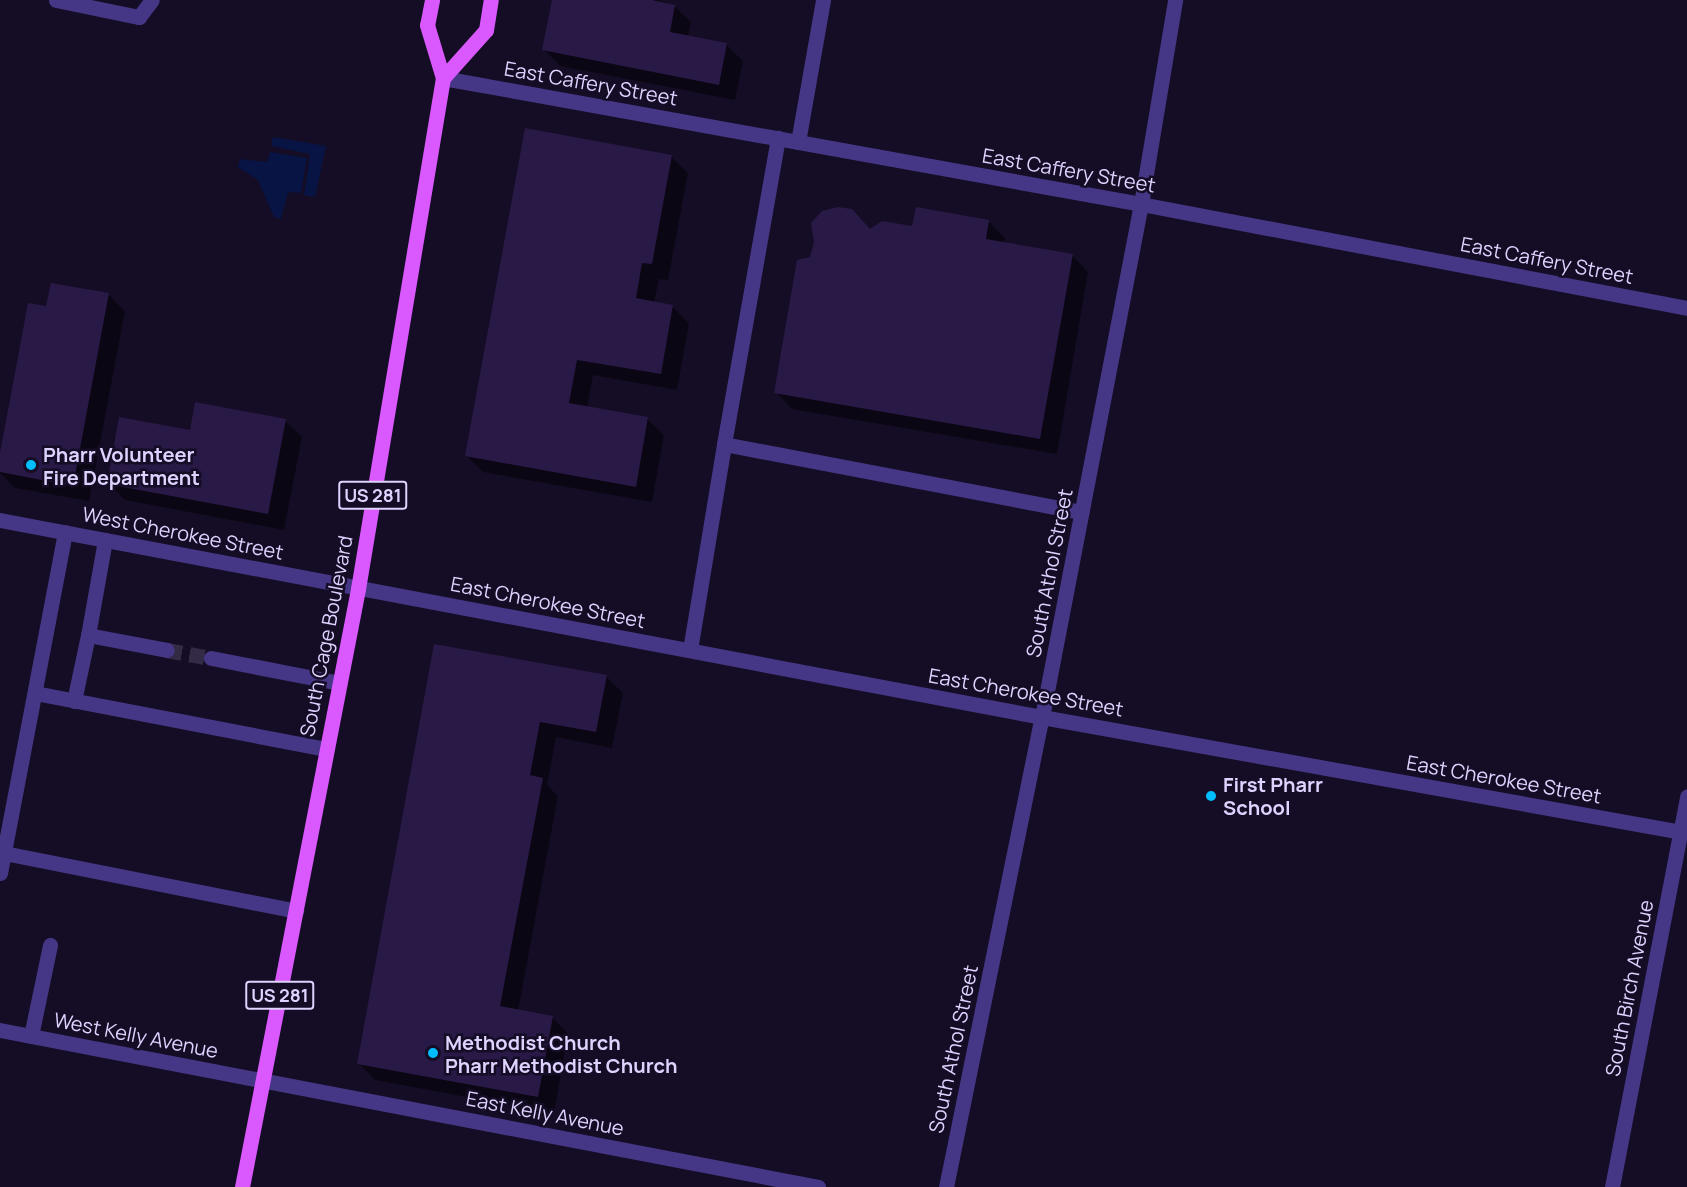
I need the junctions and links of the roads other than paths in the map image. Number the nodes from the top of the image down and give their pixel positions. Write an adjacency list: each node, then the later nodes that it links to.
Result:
1 (56, 0): 2 (street)
2 (152, 0)
3 (432, 0): 7 (main road)
4 (491, 0): 7 (main road)
5 (823, 0): 9 (street)
6 (1175, 0): 10 (street, South Athol Street)
7 (443, 78): 8 (street, East Caffery Street); 17 (main road, South Cage Boulevard / US 281)
8 (778, 138): 9 (street, East Caffery Street); 12 (street)
9 (798, 142): 10 (street, East Caffery Street)
10 (1141, 204): 11 (street, East Caffery Street); 13 (street, South Athol Street)
11 (1687, 308)
12 (724, 444): 13 (street); 20 (street)
13 (1082, 512): 25 (street, South Athol Street)
14 (0, 520): 15 (street, West Cherokee Street)
15 (65, 532): 16 (street, West Cherokee Street); 23 (street)
16 (105, 540): 17 (street, West Cherokee Street); 18 (street)
17 (358, 589): 20 (street, East Cherokee Street); 22 (main road, South Cage Boulevard / US 281)
18 (88, 635): 19 (street); 24 (street)
19 (167, 650)
20 (690, 650): 25 (street, East Cherokee Street)
21 (211, 658): 22 (street)
22 (340, 683): 26 (main road, South Cage Boulevard / US 281)
23 (35, 693): 24 (street); 29 (street)
24 (74, 701): 26 (street)
25 (1042, 717): 28 (street, East Cherokee Street); 38 (street, South Athol Street)
26 (327, 748): 31 (main road, South Cage Boulevard / US 281)
27 (1687, 796): 28 (street, South Birch Avenue)
28 (1684, 833): 39 (street, South Birch Avenue)
29 (4, 853): 30 (street); 31 (street)
30 (0, 873)
31 (296, 910): 35 (main road, South Cage Boulevard / US 281)
32 (50, 945): 34 (street)
33 (0, 1030): 34 (street, West Kelly Avenue)
34 (32, 1036): 35 (street, West Kelly Avenue)
35 (264, 1080): 36 (main road, South Cage Boulevard / US 281); 37 (street, East Kelly Avenue)
36 (242, 1187)
37 (818, 1187)
38 (946, 1187)
39 (1612, 1187)

